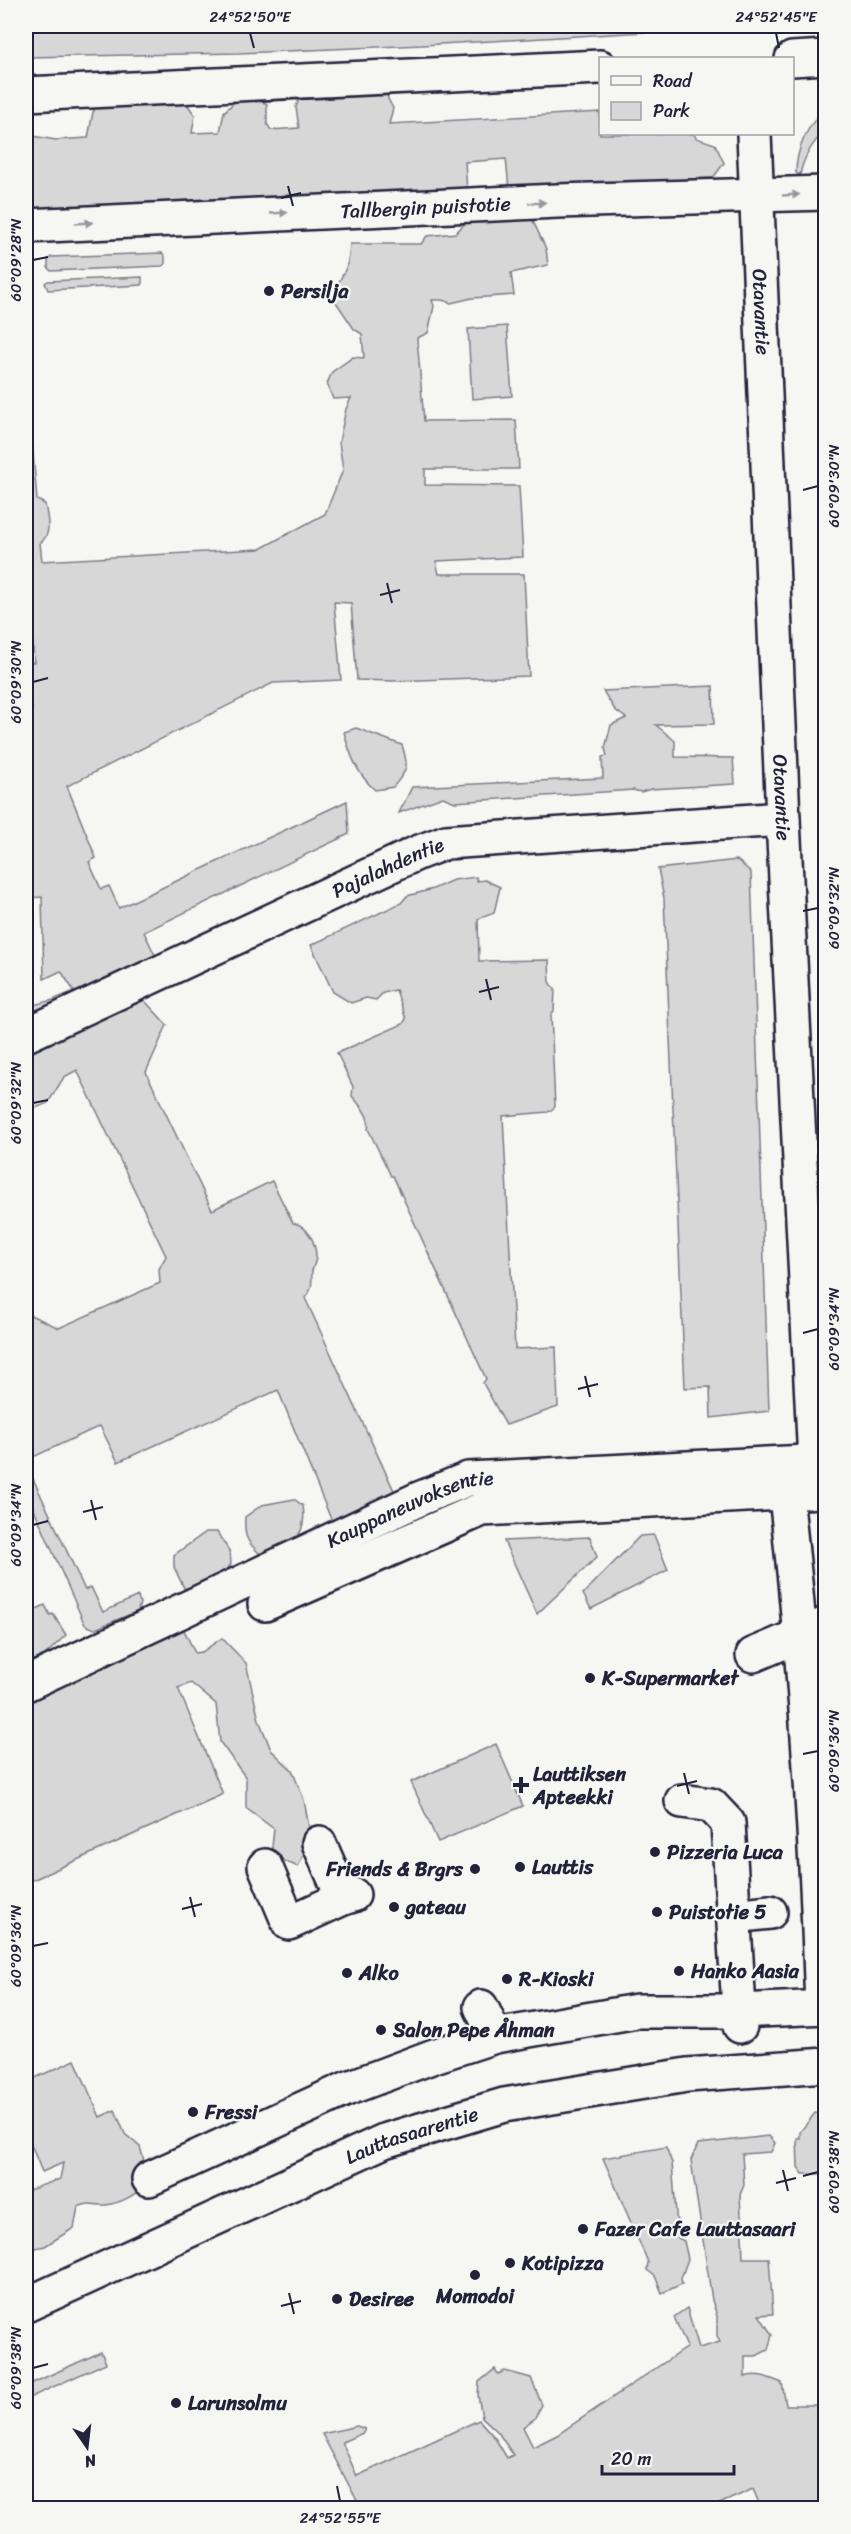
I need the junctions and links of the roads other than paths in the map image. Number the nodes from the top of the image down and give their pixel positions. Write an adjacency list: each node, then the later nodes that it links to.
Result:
1 (825, 57): 2 (street)
2 (794, 59)
3 (599, 67): 4 (street)
4 (26, 94)
5 (754, 135): 7 (street, Otavantie)
6 (825, 194): 7 (street, Tallbergin puistotie, one-way to 6)
7 (756, 197): 8 (street, Tallbergin puistotie, one-way to 7); 9 (street, Otavantie)
8 (26, 226)
9 (783, 819): 10 (street, Pajalahdentie); 11 (street, Otavantie)
10 (26, 1035)
11 (820, 1471): 12 (street, Kauppaneuvoksentie)
12 (783, 1477): 13 (street); 14 (street); 16 (street, Kauppaneuvoksentie)
13 (266, 1604)
14 (813, 1629): 15 (street); 20 (street)
15 (753, 1655)
16 (26, 1684)
17 (682, 1801): 21 (street)
18 (319, 1843): 19 (street)
19 (265, 1866)
20 (795, 1910): 21 (street); 23 (street)
21 (734, 1916): 24 (street)
22 (481, 2007): 25 (street)
23 (824, 2007): 24 (street)
24 (740, 2018): 25 (street)
25 (495, 2036): 27 (street)
26 (825, 2065): 28 (street, Lauttasaarentie)
27 (149, 2179)
28 (26, 2305)

